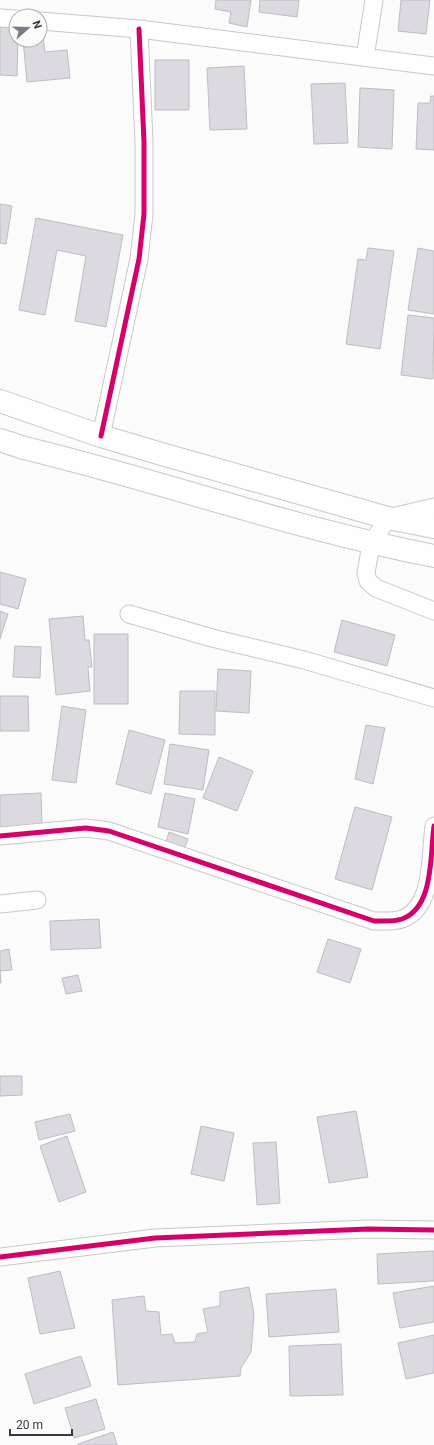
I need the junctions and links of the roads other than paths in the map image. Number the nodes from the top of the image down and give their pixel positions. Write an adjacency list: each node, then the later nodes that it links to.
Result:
1 (374, 0): 4 (street)
2 (48, 22): 3 (street)
3 (139, 29): 4 (street); 7 (street)
4 (365, 57): 5 (street)
5 (434, 66)
6 (0, 401): 7 (main road)
7 (101, 436): 10 (main road)
8 (0, 440): 12 (main road)
9 (434, 507): 10 (street)
10 (388, 518): 11 (main road); 12 (street)
11 (434, 527)
12 (371, 544): 13 (main road); 14 (street)
13 (434, 556)
14 (434, 611)
15 (129, 614): 16 (street)
16 (434, 698)
17 (434, 826): 19 (street)
18 (0, 836): 19 (street)
19 (432, 857)
20 (37, 900): 21 (street)
21 (0, 904)
22 (434, 1230): 23 (street)
23 (0, 1257)

